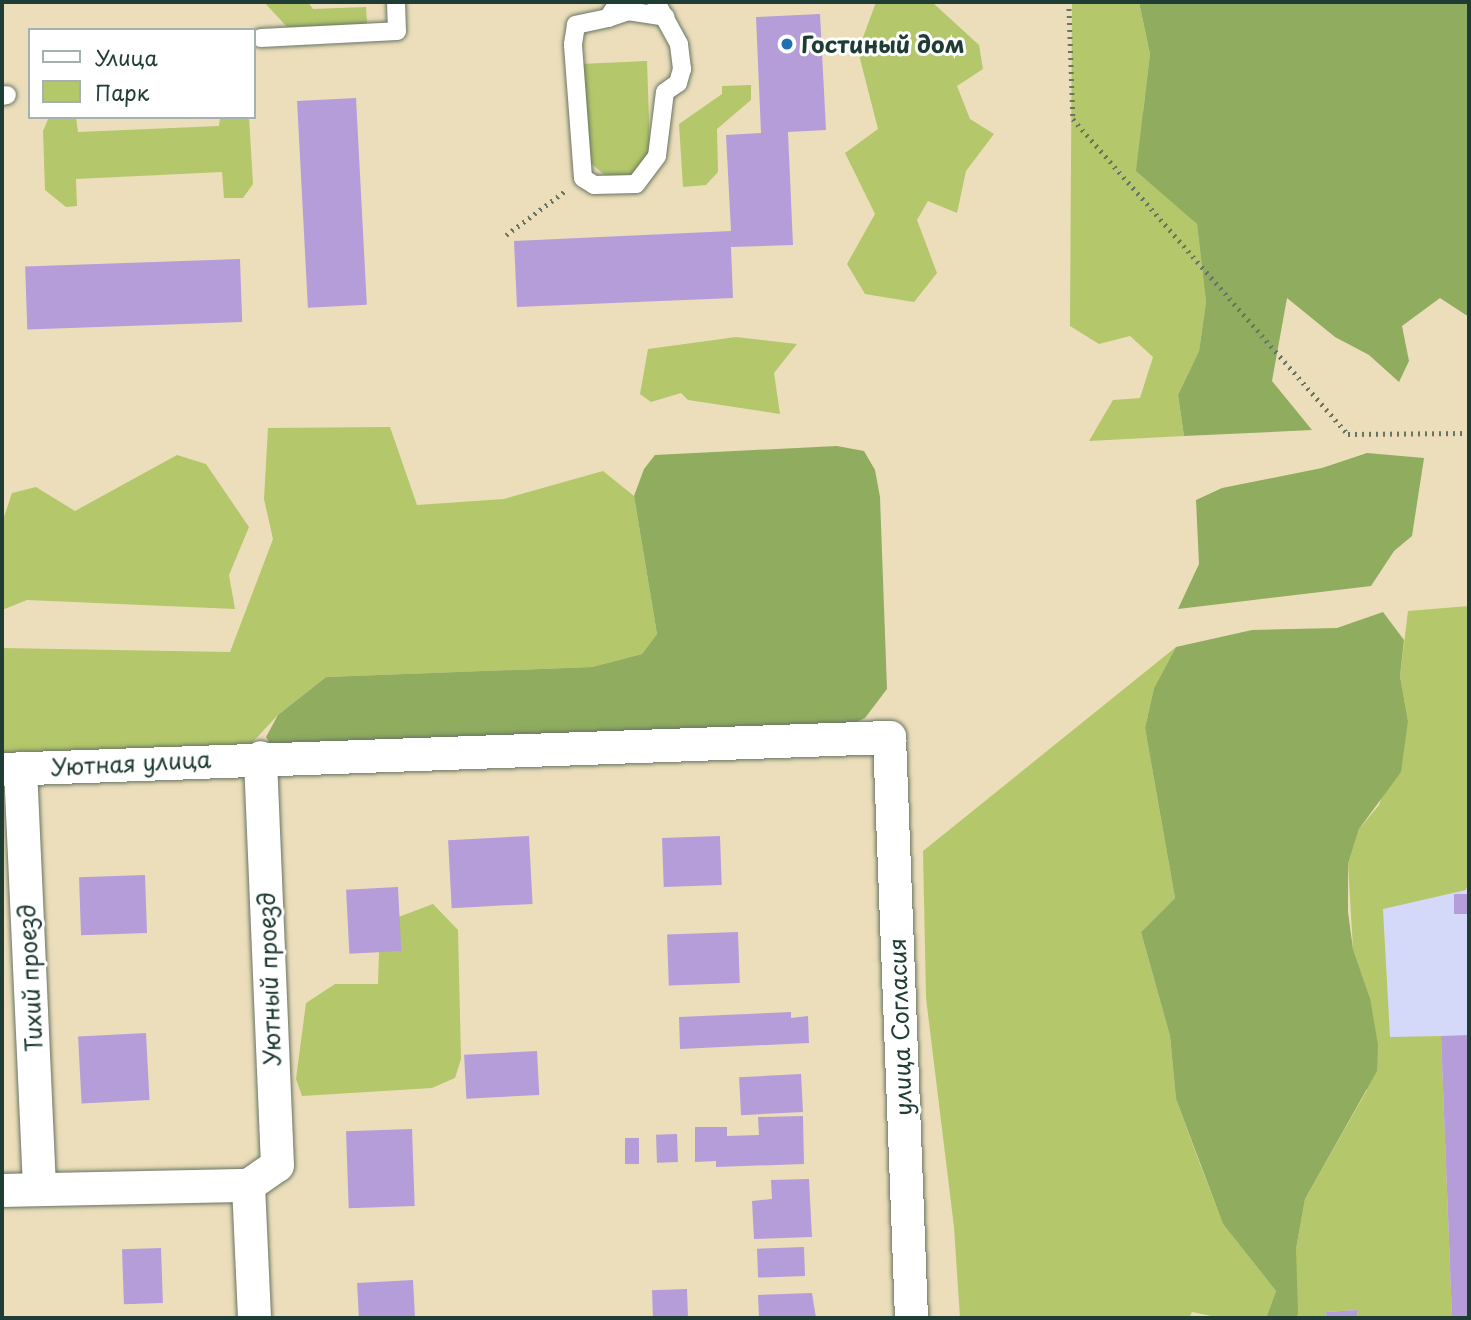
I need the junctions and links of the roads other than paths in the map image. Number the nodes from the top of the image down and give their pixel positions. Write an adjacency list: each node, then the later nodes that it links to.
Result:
1 (396, 2): 6 (lane)
2 (620, 2): 5 (lane)
3 (656, 2): 4 (lane)
4 (666, 17): 5 (lane); 5 (lane)
5 (607, 18)
6 (261, 38)
7 (888, 737): 8 (street, Уютная улица); 14 (street, улица Согласия)
8 (260, 757): 9 (street, Уютная улица); 10 (street, Уютный проезд)
9 (11, 768): 11 (street, Тихий проезд)
10 (248, 1185): 11 (street); 13 (street)
11 (39, 1188): 12 (street)
12 (2, 1190)
13 (254, 1318)
14 (911, 1318)

